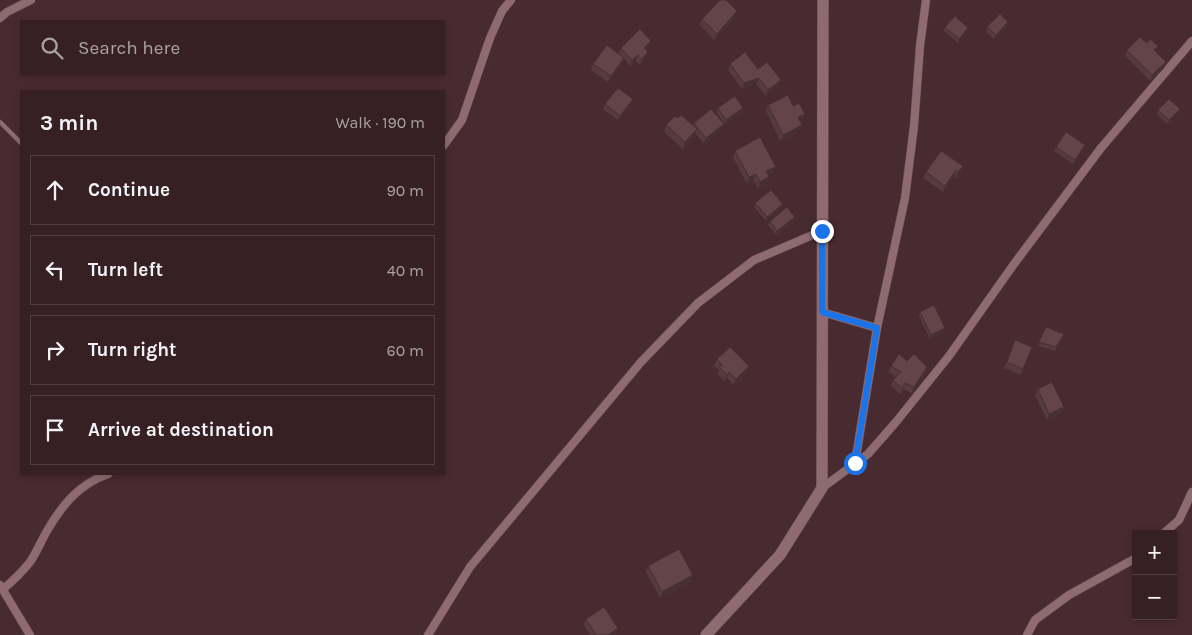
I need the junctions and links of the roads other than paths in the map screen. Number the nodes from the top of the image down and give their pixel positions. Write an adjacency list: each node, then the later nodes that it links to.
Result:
1 (31, 0): 5 (street)
2 (512, 0): 9 (street)
3 (823, 0): 10 (main road)
4 (926, 0): 12 (street)
5 (0, 18)
6 (1192, 41): 13 (street)
7 (0, 122): 8 (lane)
8 (20, 141)
9 (445, 143)
10 (822, 231): 11 (main road); 21 (street)
11 (822, 312): 12 (street); 15 (main road)
12 (877, 328): 13 (street)
13 (855, 463): 15 (street)
14 (105, 475): 19 (street)
15 (822, 488): 22 (main road)
16 (1192, 492): 17 (street)
17 (1168, 530)
18 (1132, 560): 23 (street)
19 (1, 587): 20 (street)
20 (30, 635)
21 (428, 635)
22 (706, 635)
23 (1027, 635)

